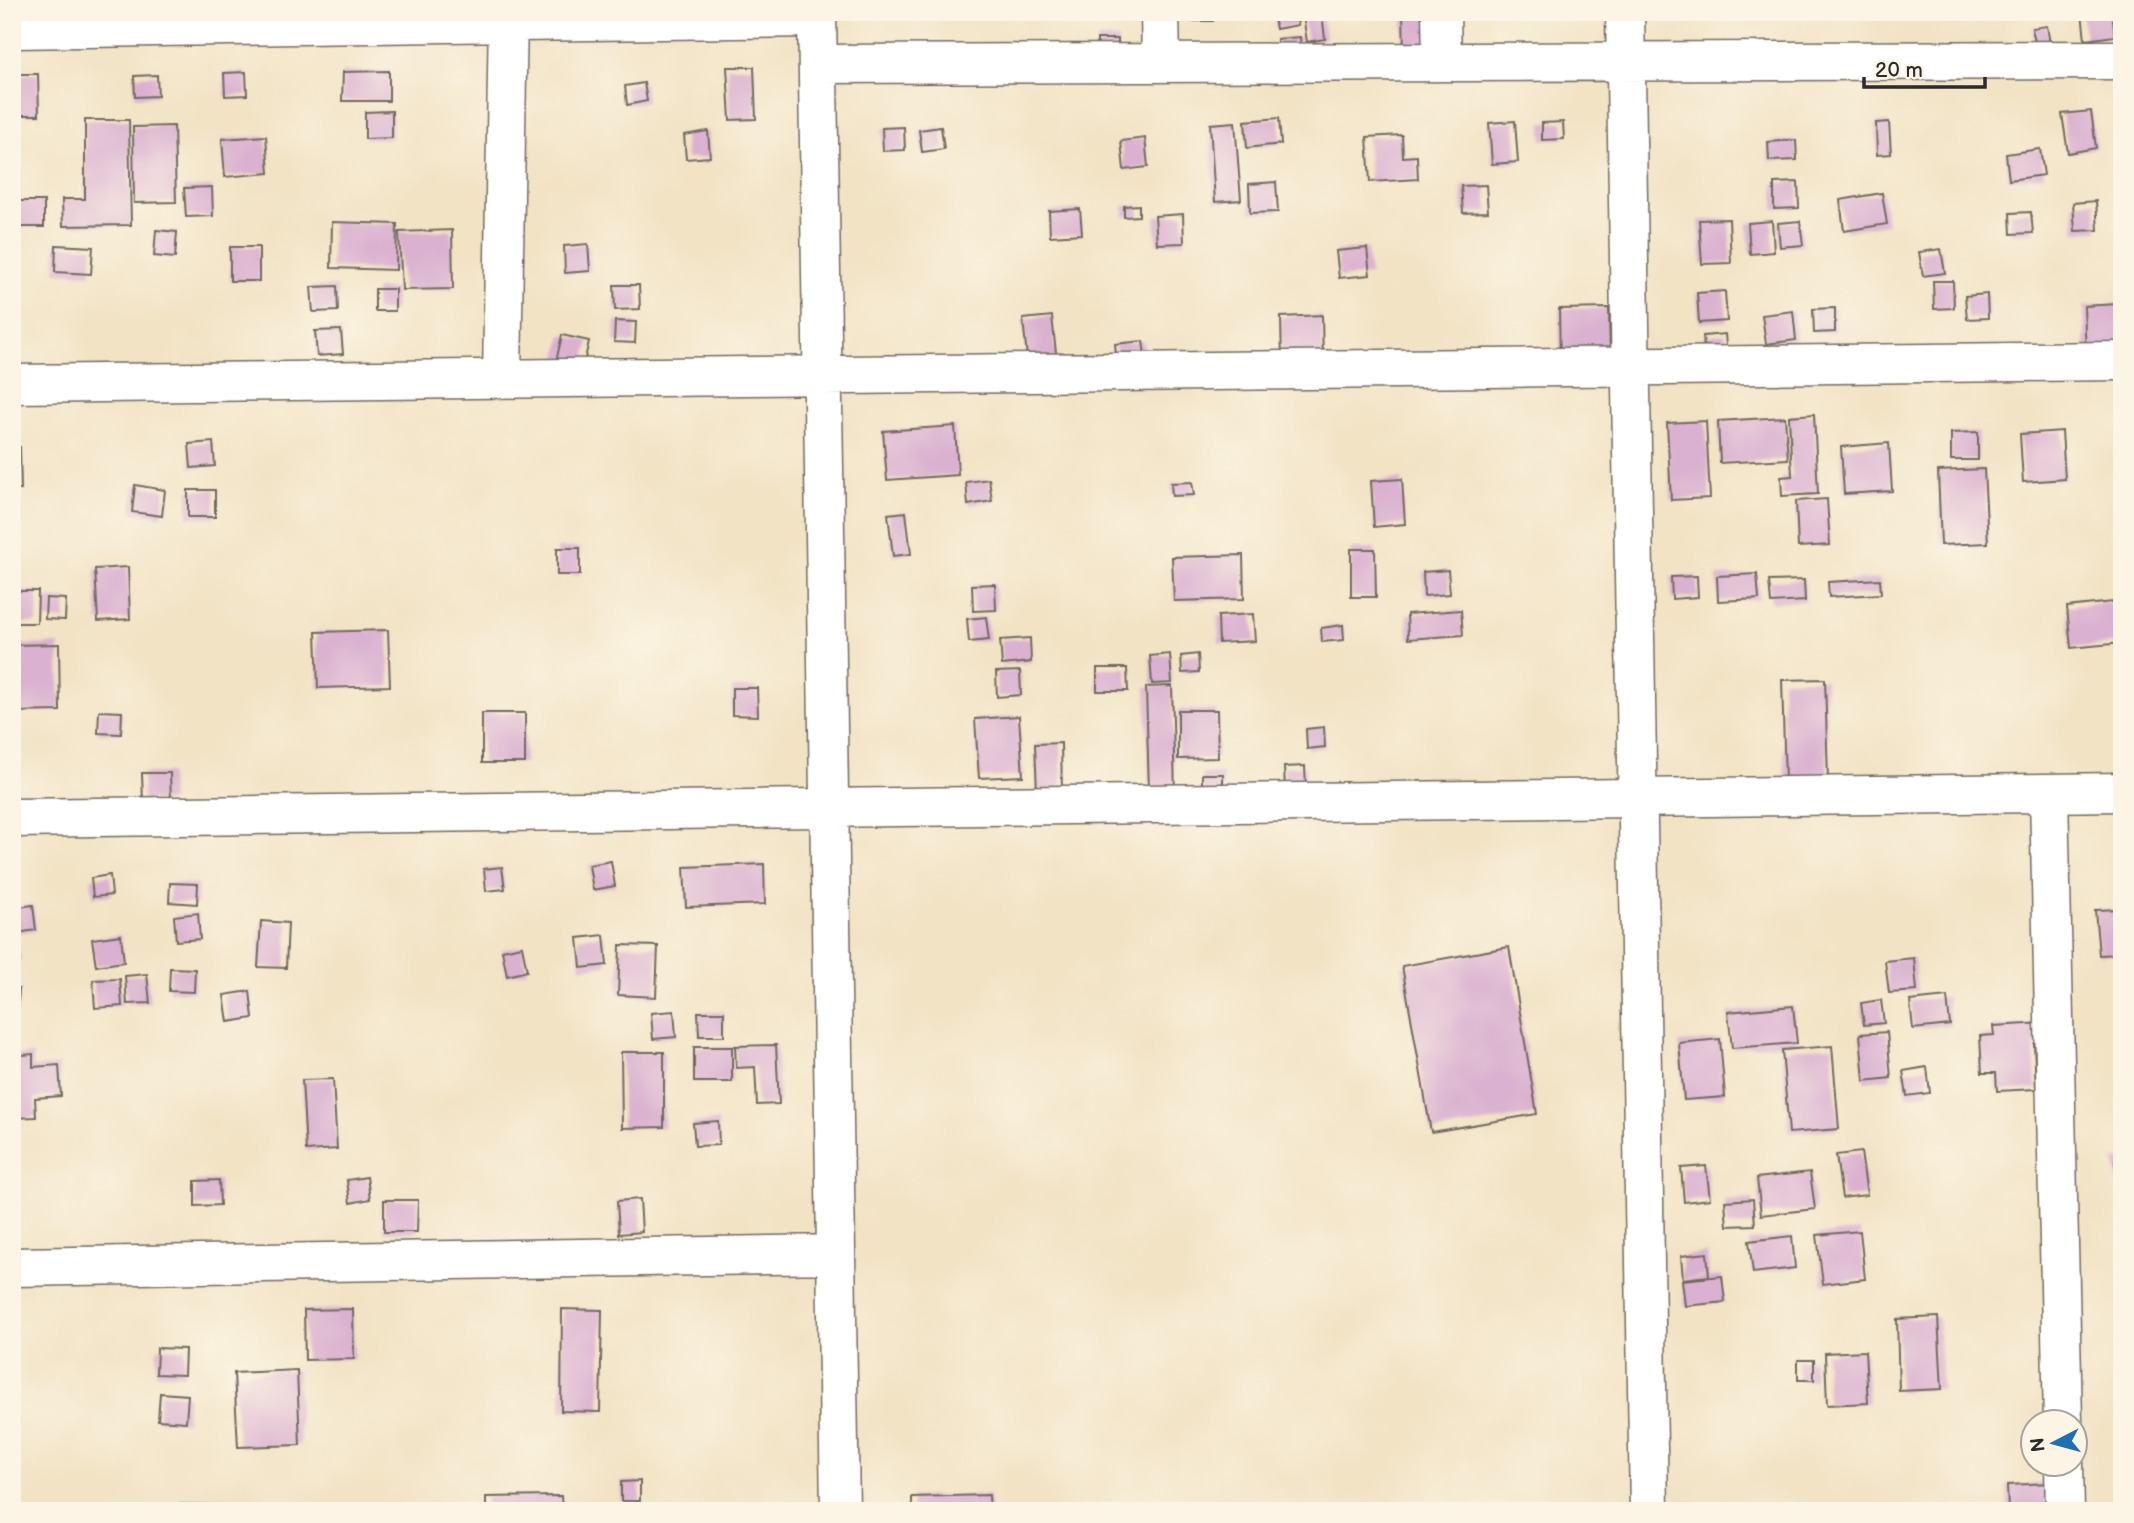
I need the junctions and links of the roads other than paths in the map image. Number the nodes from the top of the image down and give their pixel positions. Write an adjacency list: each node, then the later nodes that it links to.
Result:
1 (1160, 12): 11 (street)
2 (1441, 12): 10 (street)
3 (1625, 12): 9 (street)
4 (817, 15): 5 (street); 12 (street)
5 (508, 17): 6 (street); 16 (street)
6 (241, 19): 7 (street)
7 (12, 29)
8 (2122, 60): 9 (street)
9 (1626, 61): 10 (street); 14 (street)
10 (1442, 62): 11 (street)
11 (1161, 63): 12 (street)
12 (818, 64): 15 (street)
13 (2122, 361): 14 (street)
14 (1631, 366): 15 (street); 20 (street)
15 (822, 376): 16 (street); 21 (street)
16 (502, 379): 17 (street)
17 (12, 384)
18 (2122, 792): 19 (street)
19 (2049, 793): 20 (street); 25 (street)
20 (1638, 798): 21 (street); 28 (street)
21 (829, 808): 22 (street); 23 (street)
22 (12, 818)
23 (836, 1254): 24 (street); 27 (street)
24 (12, 1267)
25 (2063, 1408)
26 (2064, 1478): 29 (street)
27 (839, 1511)
28 (1649, 1511)
29 (2065, 1511)

